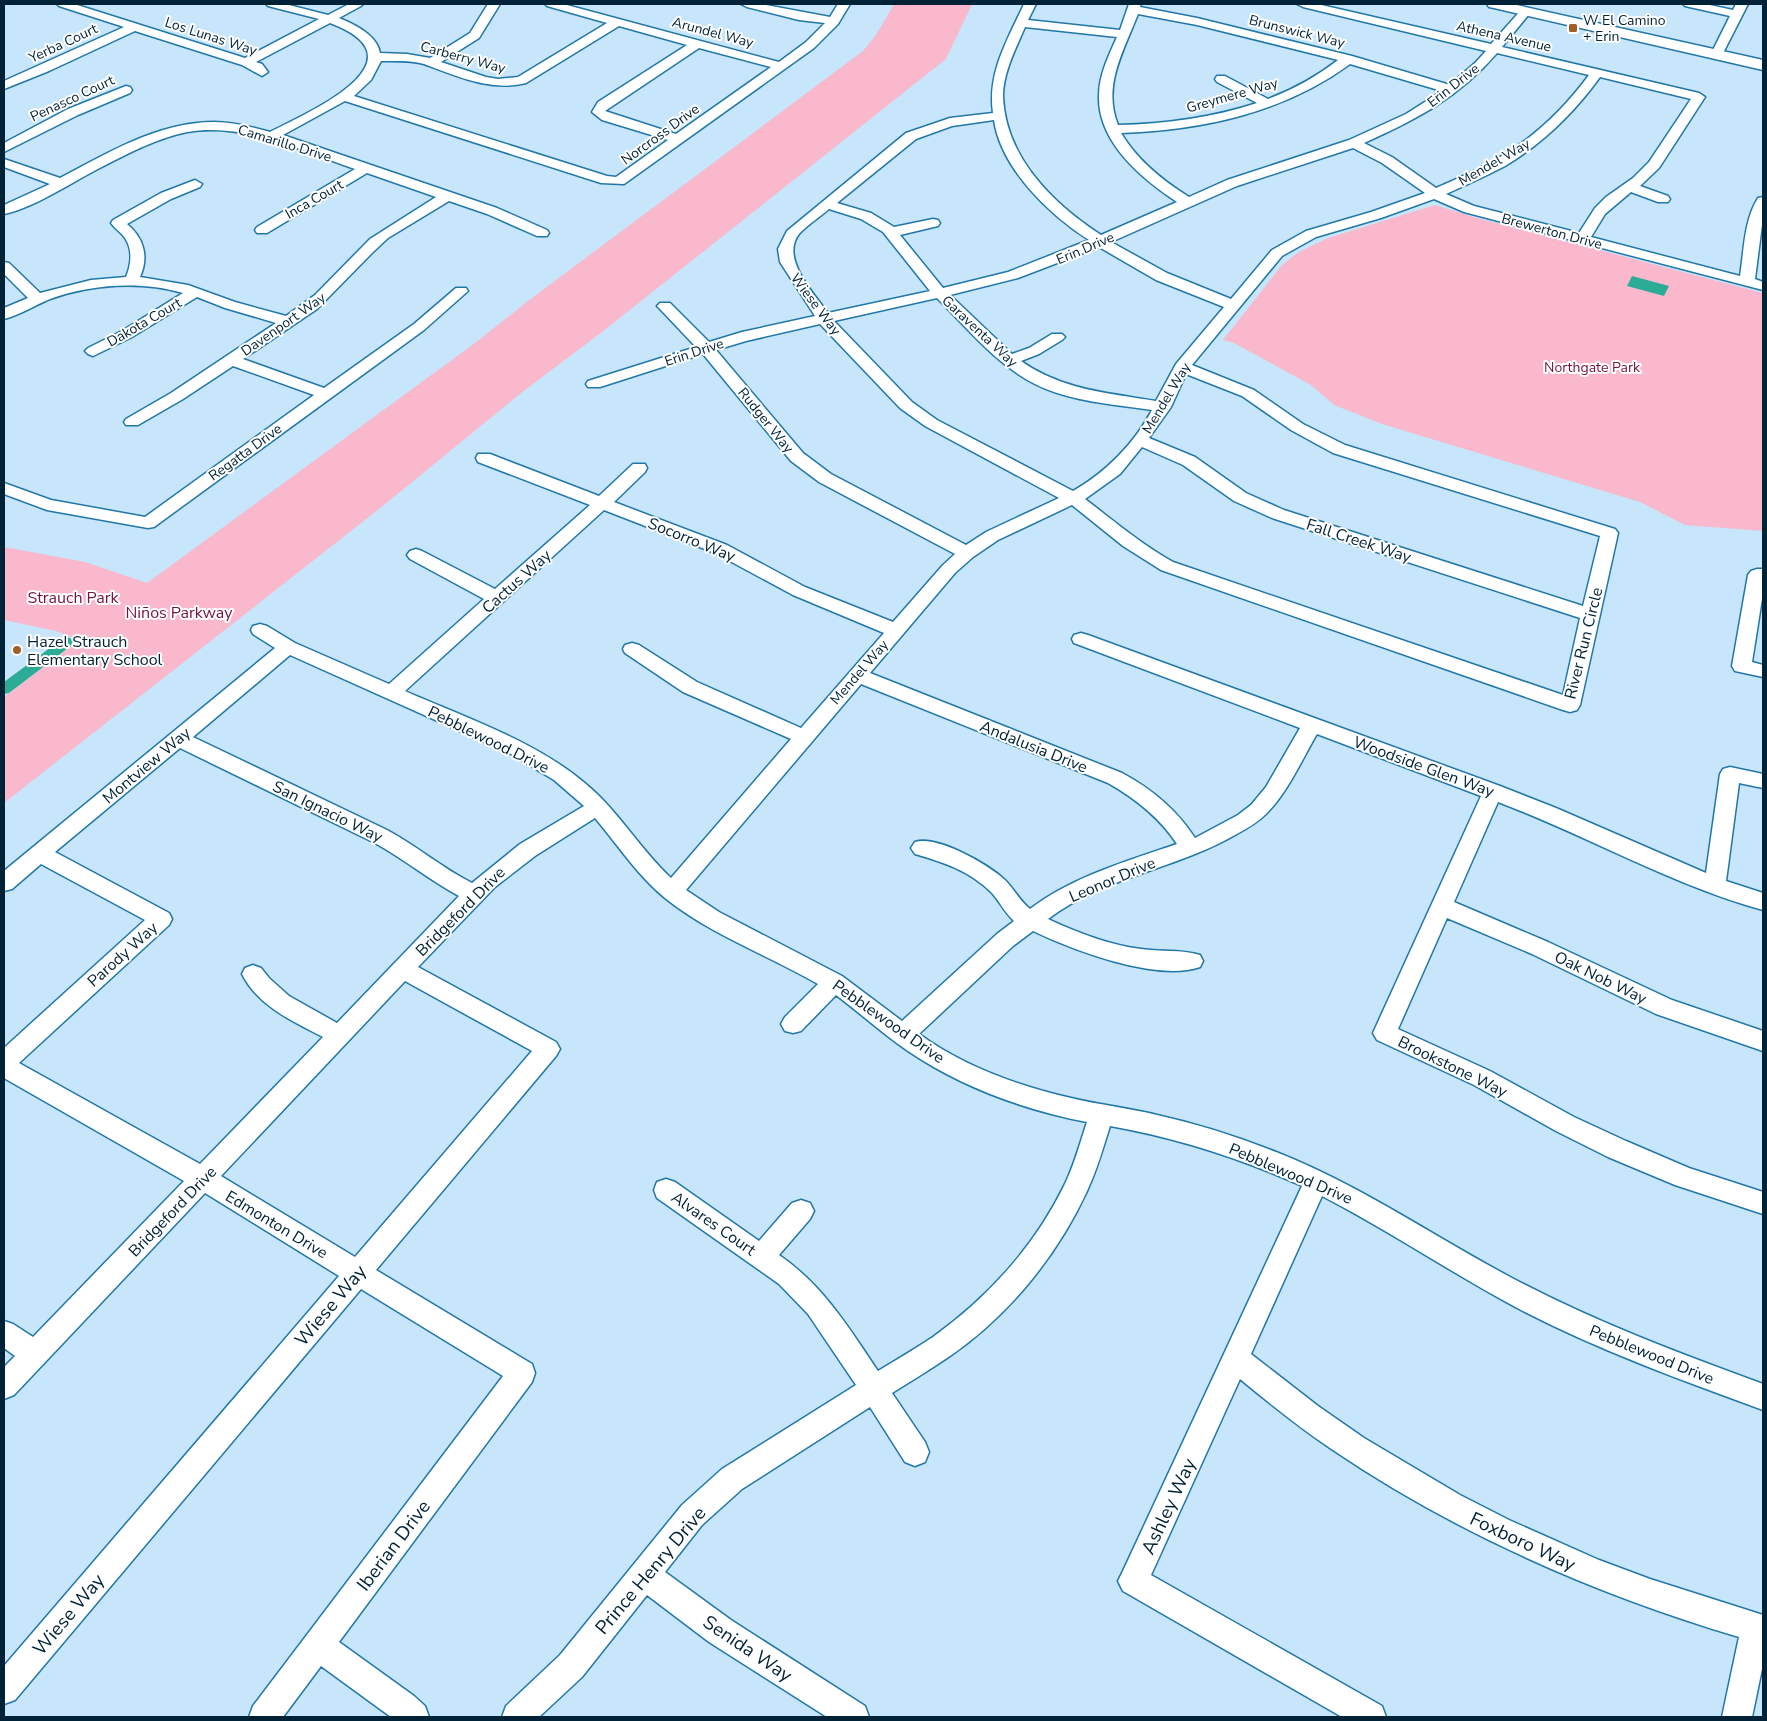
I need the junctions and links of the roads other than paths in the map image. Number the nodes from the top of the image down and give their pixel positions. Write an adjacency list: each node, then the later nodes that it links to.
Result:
1 (63, 4): 19 (street, Los Lunas Way)
2 (272, 4): 15 (street)
3 (357, 4): 15 (street)
4 (494, 4): 27 (street)
5 (551, 4): 17 (street, Arundel Way)
6 (747, 4): 16 (street)
7 (844, 4): 16 (street, Norcross Drive)
8 (1030, 4): 18 (street)
9 (1302, 4): 22 (street, Athena Avenue)
10 (1494, 4): 14 (main road)
11 (1690, 4): 13 (street)
12 (1134, 7): 20 (street); 25 (street, Brunswick Way)
13 (1740, 9): 23 (street)
14 (1526, 11): 22 (street, Erin Drive); 23 (main road)
15 (328, 19): 24 (street); 26 (street)
16 (834, 21): 29 (street, Norcross Drive)
17 (617, 22): 21 (street, Arundel Way); 27 (street, Carberry Way)
18 (1022, 23): 20 (street); 38 (street)
19 (134, 27): 26 (street, Los Lunas Way); 33 (street, Yerba Court)
20 (1124, 34): 39 (street)
21 (698, 43): 29 (street, Arundel Way); 41 (street)
22 (1494, 49): 31 (street, Athena Avenue); 35 (street, Erin Drive)
23 (1717, 54): 28 (main road)
24 (375, 57): 27 (street, Carberry Way); 36 (street)
25 (1348, 59): 35 (street, Brunswick Way); 37 (street, Greymere Way)
26 (246, 62): 30 (street, Los Lunas Way)
27 (430, 63)
28 (1763, 64)
29 (781, 66): 41 (street, Norcross Drive)
30 (262, 72)
31 (1598, 73): 48 (street, Athena Avenue); 49 (street, Mendel Way)
32 (1220, 79): 37 (street)
33 (4, 85)
34 (126, 90): 43 (street, Penasco Court)
35 (1452, 90): 42 (street, Erin Drive)
36 (346, 96): 40 (street); 41 (street, Norcross Drive)
37 (1266, 103): 39 (street, Greymere Way)
38 (999, 116): 54 (street, Wiese Way); 61 (street)
39 (1114, 129): 53 (street)
40 (272, 136): 45 (street, Camarillo Drive); 46 (street, Camarillo Drive)
41 (679, 139)
42 (1354, 143): 49 (street, Brewerton Drive); 53 (street, Erin Drive)
43 (4, 148)
44 (4, 163): 46 (street)
45 (366, 168): 50 (street, Camarillo Drive); 57 (street, Inca Court)
46 (61, 183): 55 (street, Camarillo Drive)
47 (195, 184): 64 (street)
48 (1630, 187): 51 (street); 60 (street)
49 (1435, 194): 60 (street, Brewerton Drive); 70 (street, Mendel Way)
50 (447, 196): 59 (street, Camarillo Drive); 74 (street, Davenport Way)
51 (1662, 199)
52 (1763, 200): 63 (street)
53 (1187, 202): 61 (street, Erin Drive)
54 (827, 204): 58 (street, Garaventa Way); 73 (street, Wiese Way)
55 (4, 210)
56 (933, 223): 58 (street)
57 (262, 230)
58 (892, 232): 68 (street, Garaventa Way)
59 (542, 233)
60 (1582, 239): 63 (street, Brewerton Drive)
61 (1099, 242): 68 (street, Erin Drive); 70 (street)
62 (4, 266): 69 (street)
63 (1747, 281): 65 (street, Brewerton Drive)
64 (131, 282): 67 (street); 69 (street)
65 (1763, 286)
66 (460, 291): 82 (street, Regatta Drive)
67 (195, 292): 74 (street); 77 (street, Dakota Court)
68 (940, 293): 73 (street, Erin Drive); 79 (street, Garaventa Way)
69 (37, 299): 72 (street)
70 (1234, 305): 80 (street, Mendel Way)
71 (665, 306): 76 (street, Rudger Way)
72 (4, 314)
73 (824, 319): 76 (street, Erin Drive); 89 (street, Wiese Way)
74 (289, 322): 78 (street, Davenport Way)
75 (1056, 336): 79 (street)
76 (706, 348): 81 (street, Erin Drive); 91 (street, Rudger Way)
77 (93, 351)
78 (232, 360): 82 (street); 84 (street, Davenport Way)
79 (1009, 360): 83 (street, Garaventa Way)
80 (1182, 368): 83 (street, Mendel Way); 95 (street, River Run Circle)
81 (594, 384)
82 (326, 394): 88 (street, Regatta Drive)
83 (1163, 407): 85 (street, Mendel Way)
84 (132, 422)
85 (1140, 440): 89 (street, Mendel Way); 95 (street, Fall Creek Way)
86 (484, 458): 90 (street, Socorro Way)
87 (638, 468): 90 (street, Cactus Way)
88 (4, 488)
89 (1073, 498): 91 (street, Mendel Way); 95 (street, River Run Circle)
90 (601, 504): 94 (street, Cactus Way); 97 (street, Socorro Way)
91 (967, 553): 97 (street, Mendel Way)
92 (416, 555): 94 (street)
93 (1763, 575): 101 (street)
94 (497, 598): 103 (street, Cactus Way)
95 (1591, 615)
96 (260, 630): 99 (street, Pebblewood Drive)
97 (896, 630): 102 (street, Mendel Way)
98 (1081, 639): 104 (street, Woodside Glen Way)
99 (288, 647): 103 (street, Pebblewood Drive); 106 (street, Montview Way)
100 (632, 649): 105 (street)
101 (1763, 671)
102 (856, 675): 105 (street, Mendel Way); 111 (street, Andalusia Drive)
103 (392, 693): 109 (street, Pebblewood Drive)
104 (1312, 725): 108 (street, Woodside Glen Way); 111 (street, Leonor Drive)
105 (804, 737): 115 (street, Mendel Way)
106 (178, 738): 112 (street, Montview Way); 116 (street, San Ignacio Way)
107 (1763, 781): 114 (street)
108 (1493, 791): 114 (street, Woodside Glen Way); 118 (street, Brookstone Way)
109 (598, 807): 115 (street, Pebblewood Drive); 116 (street, Bridgeford Drive)
110 (922, 848): 119 (street)
111 (1190, 848): 119 (street, Leonor Drive)
112 (39, 853): 113 (street, Montview Way); 128 (street, Parody Way)
113 (4, 883)
114 (1715, 886): 117 (street, Woodside Glen Way)
115 (672, 891): 123 (street, Pebblewood Drive)
116 (474, 894): 121 (street, Bridgeford Drive)
117 (1763, 902)
118 (1442, 906): 127 (street, Oak Nob Way); 133 (street, Brookstone Way)
119 (1031, 919): 120 (street); 125 (street, Leonor Drive)
120 (1192, 961)
121 (402, 969): 126 (street, Bridgeford Drive); 136 (street, Wiese Way)
122 (253, 974): 126 (street)
123 (834, 982): 124 (street); 125 (street, Pebblewood Drive)
124 (793, 1024)
125 (903, 1034): 129 (street, Pebblewood Drive)
126 (339, 1035): 130 (street, Bridgeford Drive)
127 (1763, 1041)
128 (4, 1064): 130 (street, Edmonton Drive)
129 (1102, 1115): 131 (street, Pebblewood Drive); 142 (street, Prince Henry Drive)
130 (202, 1178): 136 (street, Edmonton Drive); 138 (street, Bridgeford Drive)
131 (1317, 1181): 139 (street, Ashley Way); 143 (street, Pebblewood Drive)
132 (666, 1190): 135 (street, Alvares Court)
133 (1763, 1203)
134 (801, 1211): 135 (street, Alvares Court)
135 (762, 1256): 142 (street, Alvares Court)
136 (358, 1273): 140 (street, Edmonton Drive); 147 (street, Wiese Way)
137 (4, 1333): 138 (street)
138 (35, 1354): 141 (street, Bridgeford Drive)
139 (1236, 1359): 152 (street, Ashley Way); 153 (street, Foxboro Way)
140 (522, 1373): 146 (street, Iberian Drive)
141 (4, 1386)
142 (873, 1390): 144 (street); 145 (street, Prince Henry Drive)
143 (1763, 1397)
144 (914, 1452)
145 (643, 1574): 150 (street, Prince Henry Drive); 151 (street, Senida Way)
146 (318, 1645): 148 (street, Iberian Drive); 149 (street)
147 (4, 1689)
148 (264, 1717)
149 (414, 1717)
150 (517, 1717)
151 (854, 1717)
152 (1371, 1717)
153 (1737, 1717)

